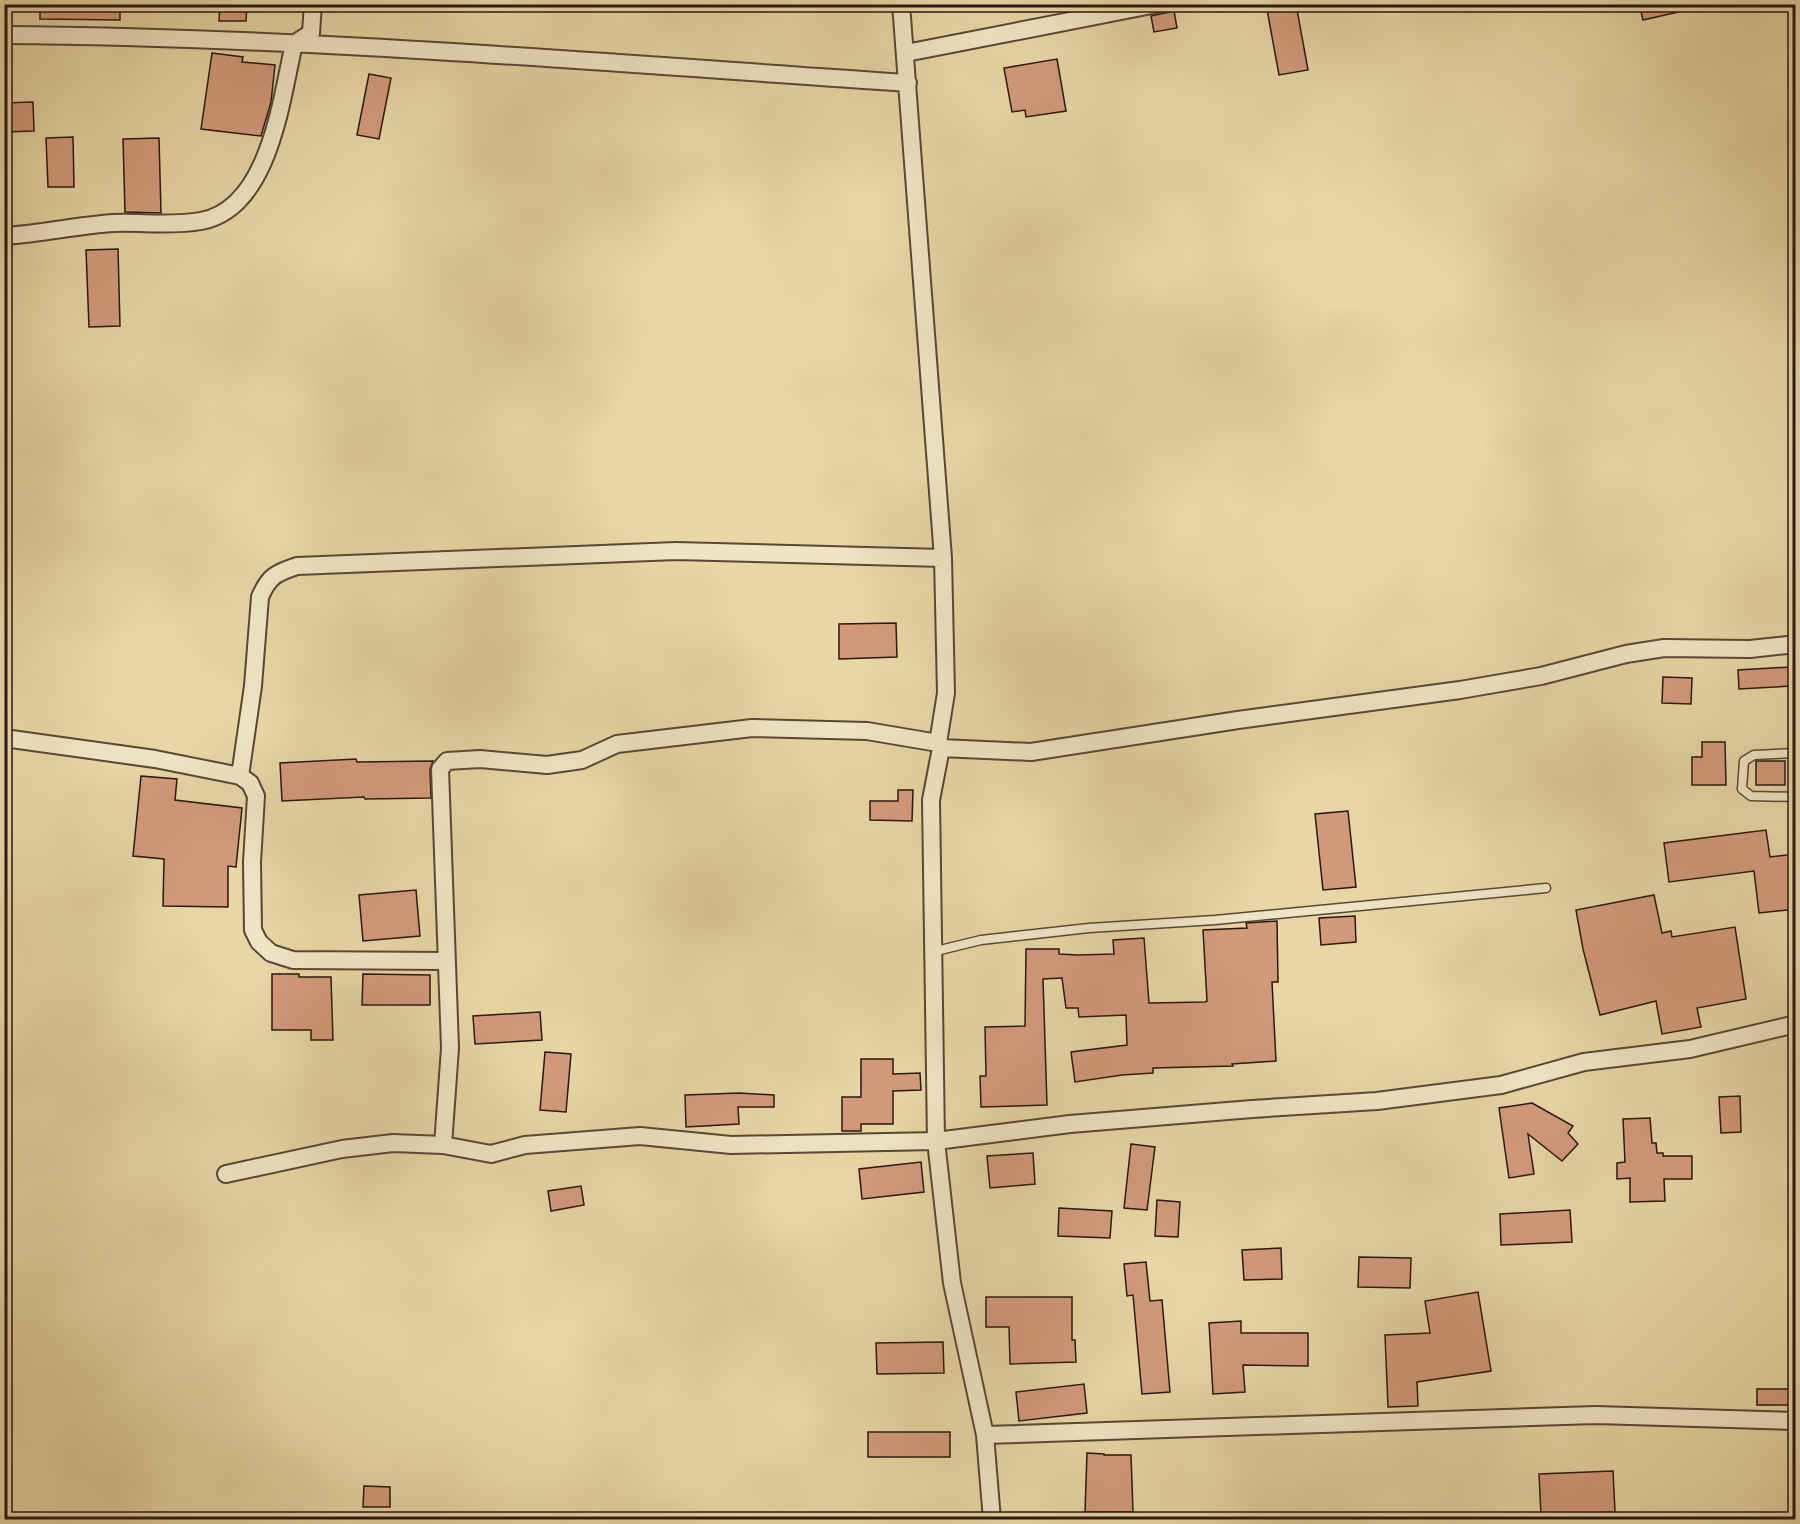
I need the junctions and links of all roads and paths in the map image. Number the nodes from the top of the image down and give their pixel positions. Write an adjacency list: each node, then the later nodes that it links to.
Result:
1 (313, 4): 5 (street)
2 (901, 4): 6 (street)
3 (1157, 4): 6 (street)
4 (4, 35): 5 (street)
5 (294, 44): 7 (street); 8 (street)
6 (906, 53): 7 (street)
7 (908, 83): 9 (street)
8 (4, 236)
9 (943, 558): 12 (street); 14 (street)
10 (1796, 644): 12 (street)
11 (4, 738): 14 (street)
12 (940, 745): 17 (street); 18 (street)
13 (1796, 753): 15 (lane)
14 (240, 776): 18 (street)
15 (1796, 797)
16 (1546, 888): 17 (lane)
17 (932, 952): 20 (street)
18 (446, 961): 21 (street)
19 (1796, 1024): 20 (street)
20 (936, 1141): 21 (street); 24 (street)
21 (443, 1145): 22 (street)
22 (225, 1174)
23 (1796, 1421): 24 (street)
24 (985, 1435): 25 (street)
25 (992, 1520)

